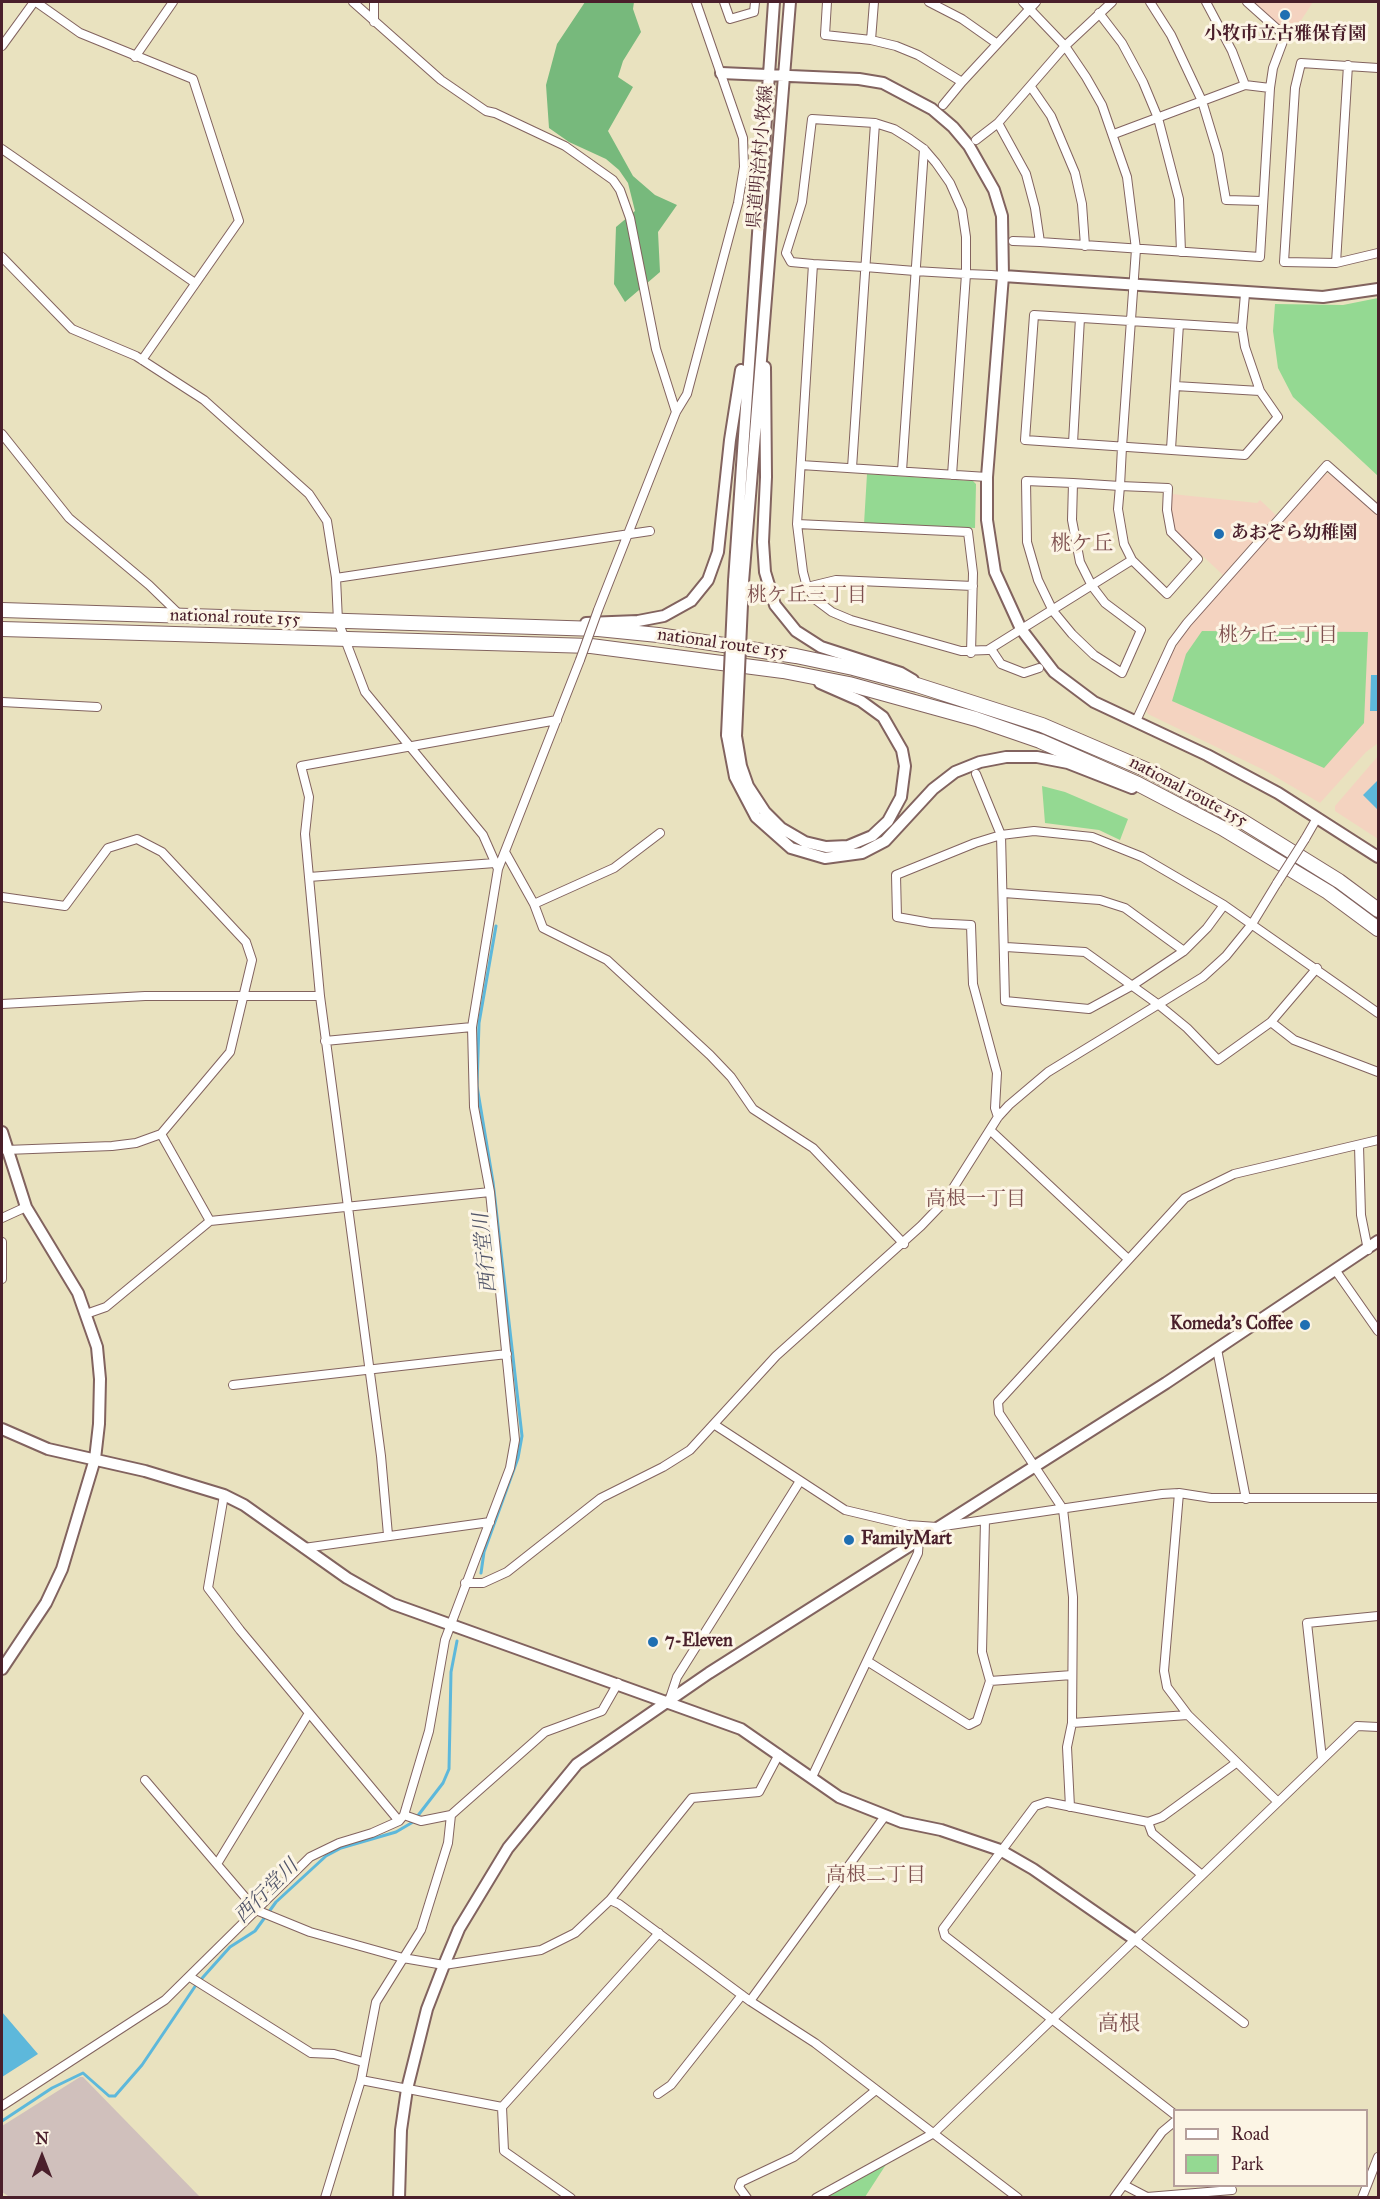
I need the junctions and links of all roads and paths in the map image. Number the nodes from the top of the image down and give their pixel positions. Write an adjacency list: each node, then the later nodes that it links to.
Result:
1 (35, 2): 23 (street); 25 (street)
2 (173, 2): 25 (street)
3 (353, 2): 20 (street)
4 (374, 2): 20 (street)
5 (696, 2): 28 (street)
6 (724, 2): 7 (street)
7 (755, 2)
8 (774, 2): 29 (street, 県道明治村小牧線)
9 (790, 2): 30 (street, 県道明治村小牧線)
10 (827, 2): 21 (street)
11 (874, 2): 21 (street)
12 (930, 2): 22 (street)
13 (1023, 2): 18 (street)
14 (1112, 2): 19 (street)
15 (1150, 2): 35 (street)
16 (1206, 2): 32 (street)
17 (1247, 2): 34 (street)
18 (1034, 5): 22 (street); 24 (street)
19 (1100, 13): 24 (street); 37 (street)
20 (374, 22): 71 (street)
21 (871, 40): 31 (street)
22 (996, 43): 31 (street)
23 (2, 46)
24 (1065, 46): 33 (street); 40 (street)
25 (135, 57): 58 (street)
26 (1348, 65): 27 (street); 52 (street); 52 (street)
27 (1378, 68)
28 (721, 73): 29 (street); 71 (street)
29 (769, 74): 30 (street); 62 (street, 県道明治村小牧線)
30 (785, 75): 57 (street); 63 (street, 県道明治村小牧線)
31 (962, 82): 36 (street)
32 (1245, 85): 34 (street); 35 (street)
33 (1031, 87): 39 (street); 47 (street)
34 (1270, 88): 44 (street)
35 (1202, 101): 37 (street); 44 (street)
36 (943, 105)
37 (1158, 118): 40 (street); 49 (street)
38 (875, 123): 43 (street); 53 (street); 54 (street)
39 (998, 123): 41 (street); 46 (street)
40 (1114, 134): 48 (street)
41 (976, 140)
42 (2, 149): 58 (street)
43 (924, 149): 55 (street); 56 (street)
44 (1262, 201): 49 (street)
45 (1013, 241): 46 (street)
46 (1040, 242): 47 (street)
47 (1085, 246): 48 (street)
48 (1136, 249): 49 (street); 59 (street)
49 (1181, 252)
50 (1378, 253): 52 (street)
51 (2, 257): 68 (street)
52 (1336, 263)
53 (813, 264): 54 (street); 76 (street)
54 (865, 267): 55 (street); 77 (street)
55 (915, 271): 56 (street); 78 (street)
56 (966, 274): 57 (street); 79 (street)
57 (1003, 276): 59 (street); 80 (street)
58 (195, 283): 68 (street)
59 (1133, 286): 61 (street); 65 (street)
60 (1378, 289): 61 (street)
61 (1245, 294): 67 (street)
62 (751, 314): 89 (street); 97 (street)
63 (763, 316): 89 (street); 105 (street)
64 (1080, 318): 65 (street); 73 (street); 73 (street)
65 (1131, 321): 66 (street); 74 (street)
66 (1179, 324): 67 (street); 69 (street)
67 (1242, 328): 70 (street)
68 (142, 360): 88 (street)
69 (1175, 386): 70 (street); 75 (street)
70 (1260, 391): 75 (street)
71 (676, 412): 86 (street)
72 (2, 434): 95 (street)
73 (1073, 443): 74 (street)
74 (1122, 447): 75 (street); 82 (street)
75 (1171, 449)
76 (801, 465): 77 (street); 84 (street)
77 (852, 468): 78 (street)
78 (902, 471): 79 (street)
79 (951, 475): 80 (street)
80 (987, 477): 99 (street)
81 (1073, 483): 82 (street); 90 (street); 94 (street)
82 (1120, 486): 87 (street); 87 (street)
83 (1378, 510): 109 (street)
84 (797, 524): 91 (street); 92 (street)
85 (650, 531): 86 (street)
86 (629, 534): 88 (street); 108 (street, bridge)
87 (1132, 560): 90 (street)
88 (336, 578): 96 (street)
89 (739, 582): 110 (street, bridge)
90 (1092, 585): 94 (street); 94 (street)
91 (973, 586): 92 (street); 102 (street)
92 (807, 587): 102 (street)
93 (2, 610): 95 (highway, national route 155)
94 (1053, 611): 99 (street)
95 (181, 616): 96 (highway, national route 155)
96 (338, 621): 97 (highway, national route 155); 100 (street)
97 (477, 625): 105 (highway, national route 155)
98 (2, 629): 100 (highway, national route 155)
99 (1021, 629): 101 (street); 109 (street)
100 (345, 639): 104 (highway, national route 155); 111 (street)
101 (991, 649): 102 (street); 103 (street)
102 (971, 652)
103 (1039, 668)
104 (783, 671): 110 (street); 114 (highway, national route 155)
105 (930, 689): 125 (highway, national route 155)
106 (2, 702): 107 (street)
107 (97, 707)
108 (557, 720): 111 (street); 117 (street)
109 (1136, 722): 113 (street)
110 (731, 736): 114 (street)
111 (407, 747): 119 (street); 120 (street)
112 (976, 774): 116 (street)
113 (1317, 818): 118 (street); 126 (street, bridge)
114 (1222, 828): 127 (highway, national route 155)
115 (660, 833): 123 (street)
116 (1001, 835): 121 (street); 124 (street); 141 (street)
117 (506, 852): 119 (street); 123 (street)
118 (1378, 857)
119 (497, 866): 120 (street); 138 (street)
120 (309, 877): 133 (street)
121 (1004, 893): 128 (street); 129 (street)
122 (2, 897): 132 (street)
123 (534, 904): 155 (street)
124 (1224, 904): 126 (street); 129 (street)
125 (1378, 910)
126 (1252, 924): 130 (street); 135 (street)
127 (1378, 929)
128 (1006, 947): 131 (street); 131 (street)
129 (1184, 951): 131 (street)
130 (1317, 968): 136 (street); 137 (street)
131 (1133, 985): 135 (street)
132 (244, 996): 133 (street); 134 (street); 144 (street)
133 (320, 996): 139 (street)
134 (2, 1004)
135 (1160, 1005): 137 (street); 141 (street)
136 (1378, 1013)
137 (1271, 1022): 140 (street)
138 (472, 1027): 139 (street); 148 (street)
139 (325, 1041): 149 (street)
140 (1378, 1072)
141 (998, 1117): 142 (street)
142 (990, 1130): 155 (street); 157 (street)
143 (2, 1132): 147 (street)
144 (161, 1134): 147 (street); 152 (street)
145 (1378, 1140): 146 (street)
146 (1359, 1146): 156 (street); 157 (street)
147 (6, 1150): 150 (street)
148 (490, 1192): 149 (street); 163 (street)
149 (347, 1206): 152 (street); 164 (street)
150 (26, 1207): 151 (street); 160 (street)
151 (2, 1218)
152 (210, 1221): 160 (street)
153 (1378, 1241): 156 (street)
154 (2, 1242): 159 (street)
155 (904, 1244): 166 (street)
156 (1368, 1250): 158 (street)
157 (1128, 1258): 169 (street)
158 (1336, 1271): 161 (street); 162 (street)
159 (2, 1279)
160 (86, 1314): 168 (street)
161 (1378, 1331)
162 (1217, 1350): 169 (street); 174 (street)
163 (507, 1354): 164 (street); 177 (street)
164 (368, 1369): 165 (street); 179 (street)
165 (233, 1385)
166 (715, 1425): 170 (street); 182 (street)
167 (2, 1429): 168 (street)
168 (94, 1459): 172 (street); 186 (street)
169 (1033, 1466): 175 (street); 178 (street)
170 (800, 1481): 178 (street); 190 (street)
171 (1179, 1493): 174 (street); 175 (street); 192 (street)
172 (224, 1495): 181 (street); 191 (street)
173 (1378, 1498): 174 (street)
174 (1246, 1499)
175 (1063, 1509): 176 (street); 187 (street)
176 (984, 1520): 178 (street); 188 (street)
177 (490, 1522): 179 (street); 182 (street)
178 (938, 1527): 180 (street)
179 (388, 1535): 181 (street)
180 (919, 1539): 185 (street); 190 (street)
181 (303, 1548): 184 (street)
182 (469, 1583): 184 (street)
183 (1378, 1616): 196 (street)
184 (450, 1623): 189 (street); 204 (street)
185 (867, 1661): 188 (street); 198 (street)
186 (2, 1669)
187 (1072, 1675): 188 (street); 193 (street)
188 (990, 1681)
189 (618, 1683): 190 (street); 202 (street)
190 (669, 1701): 195 (street); 214 (street)
191 (309, 1713): 204 (street); 207 (street)
192 (1188, 1715): 193 (street); 197 (street)
193 (1072, 1723): 201 (street)
194 (1378, 1727): 196 (street)
195 (779, 1754): 198 (street); 209 (street)
196 (1323, 1759): 200 (street)
197 (1236, 1763): 200 (street); 205 (street)
198 (812, 1777): 203 (street)
199 (145, 1780): 207 (street)
200 (1278, 1802): 208 (street)
201 (1070, 1806): 205 (street); 206 (street)
202 (451, 1815): 204 (street); 213 (street)
203 (885, 1816): 206 (street); 217 (street)
204 (402, 1818): 210 (street)
205 (1148, 1822): 208 (street)
206 (1000, 1850): 212 (street); 218 (street)
207 (217, 1864): 210 (street)
208 (1202, 1875): 212 (street)
209 (610, 1900): 211 (street); 214 (street)
210 (263, 1913): 213 (street); 215 (street)
211 (659, 1934): 216 (street); 226 (street)
212 (1134, 1939): 218 (street); 219 (street)
213 (403, 1958): 214 (street); 220 (street)
214 (444, 1965): 222 (street)
215 (196, 1981): 220 (street); 225 (street)
216 (742, 1995): 217 (street); 224 (street)
217 (750, 2001): 223 (street)
218 (1052, 2019): 227 (street); 229 (street)
219 (1244, 2023)
220 (363, 2062): 221 (street)
221 (361, 2080): 222 (street); 234 (street)
222 (407, 2089): 226 (street); 235 (street)
223 (876, 2090): 229 (street); 237 (street)
224 (658, 2094)
225 (2, 2106)
226 (502, 2107): 236 (street)
227 (1173, 2113)
228 (1173, 2123): 232 (street)
229 (934, 2133): 238 (street); 239 (street)
230 (1378, 2157): 231 (street)
231 (1368, 2183)
232 (1124, 2185): 233 (street); 240 (street)
233 (1232, 2191)
234 (325, 2198)
235 (399, 2198)
236 (571, 2198)
237 (747, 2198)
238 (816, 2198)
239 (1018, 2198)
240 (1114, 2198)

